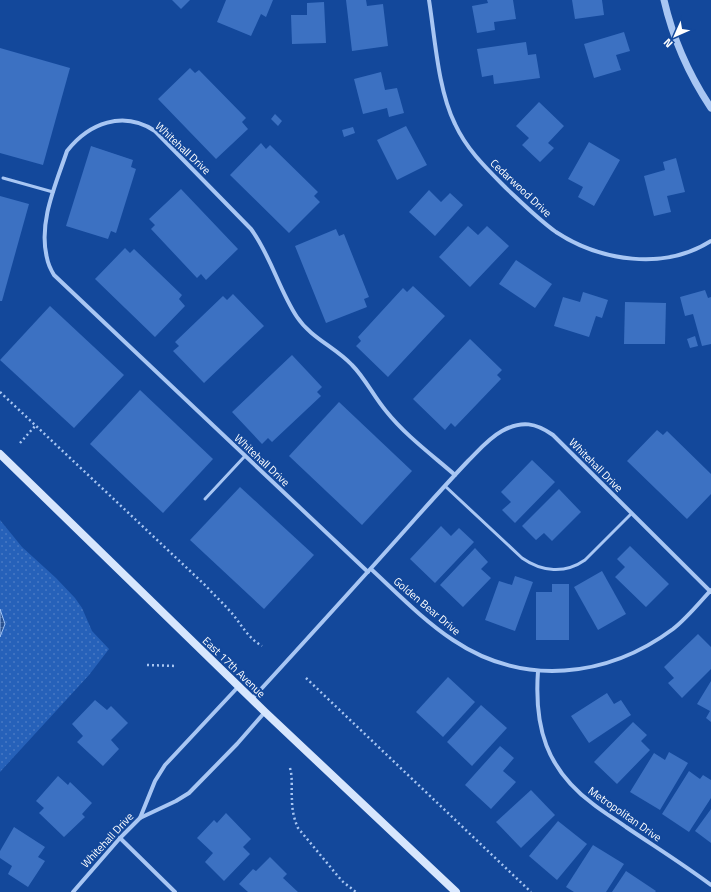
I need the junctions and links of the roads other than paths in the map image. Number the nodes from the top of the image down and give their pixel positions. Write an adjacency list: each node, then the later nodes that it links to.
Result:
1 (429, 0): 6 (street, Cedarwood Drive)
2 (664, 0): 3 (street)
3 (711, 108)
4 (3, 178): 5 (lane)
5 (53, 192): 8 (street, Whitehall Drive); 9 (street, Whitehall Drive)
6 (711, 241)
7 (0, 454): 16 (main road, East 17th Avenue)
8 (245, 456): 11 (lane); 13 (street, Whitehall Drive)
9 (455, 475): 10 (street, Whitehall Drive); 12 (street, Whitehall Drive)
10 (444, 486): 12 (lane); 13 (street, Whitehall Drive)
11 (205, 499)
12 (631, 514): 14 (street, Whitehall Drive)
13 (369, 571): 15 (street, Golden Bear Drive); 17 (street, Whitehall Drive)
14 (711, 591): 15 (street, Golden Bear Drive)
15 (538, 671): 21 (street, Metropolitan Drive)
16 (239, 686): 17 (main road, East 17th Avenue); 19 (street)
17 (252, 699): 18 (main road, East 17th Avenue)
18 (265, 712): 19 (street, Whitehall Drive); 24 (main road, East 17th Avenue)
19 (140, 818): 20 (street, Whitehall Drive)
20 (120, 838): 22 (street, Whitehall Drive); 23 (street)
21 (711, 885)
22 (73, 892)
23 (175, 892)
24 (456, 892)

